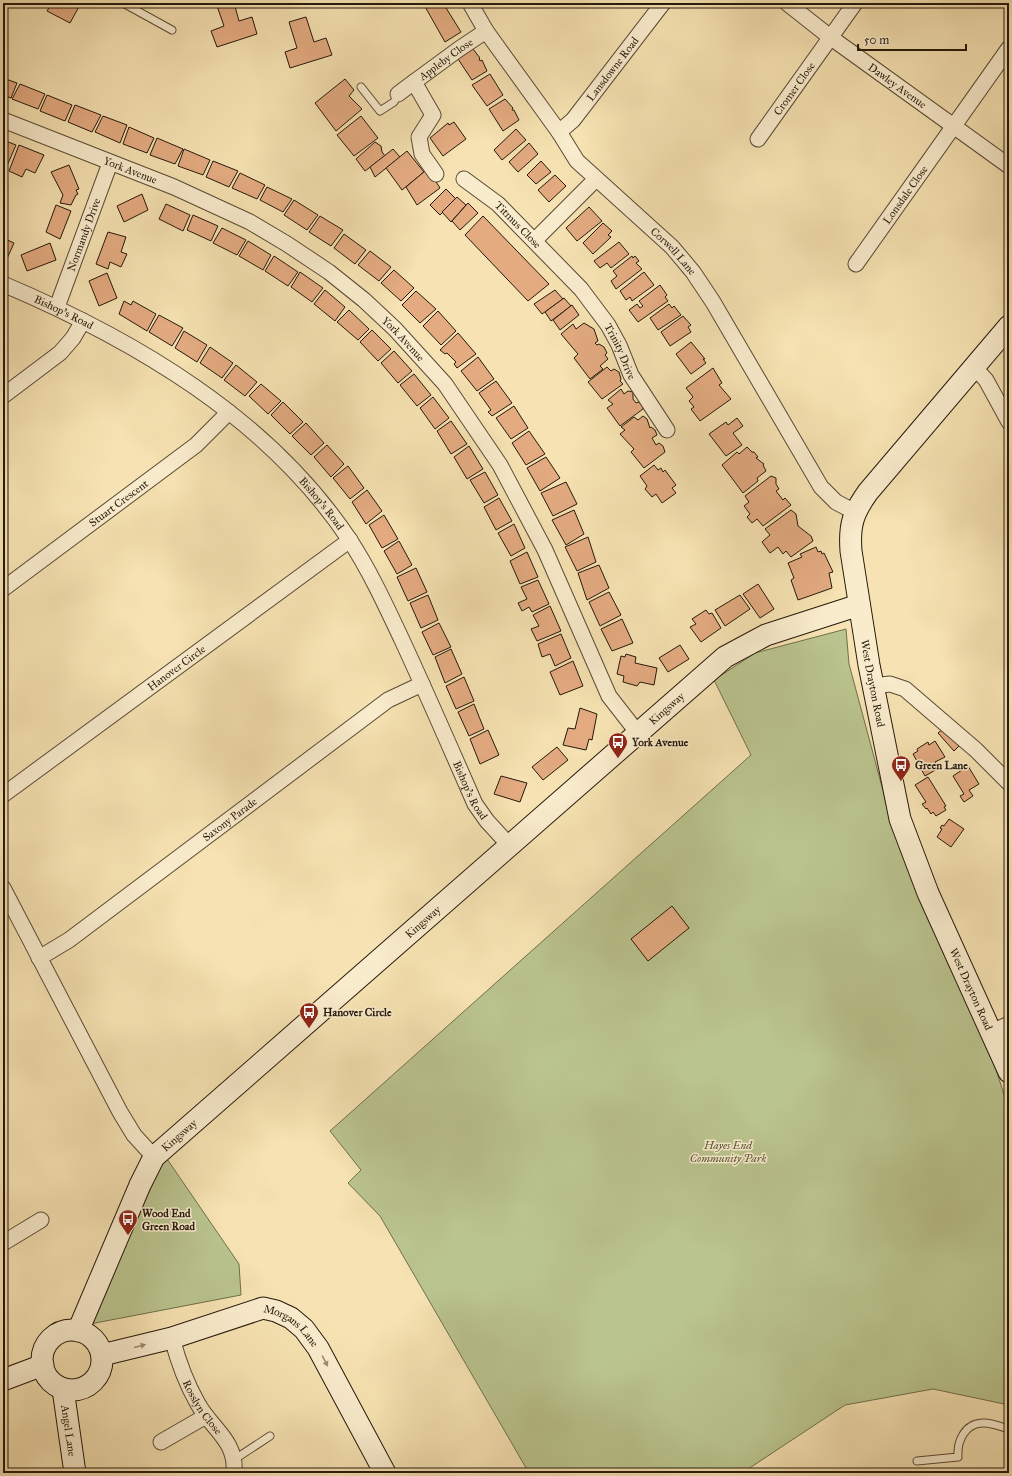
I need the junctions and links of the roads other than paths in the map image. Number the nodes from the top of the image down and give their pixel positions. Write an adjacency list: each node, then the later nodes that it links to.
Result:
1 (123, 3): 6 (lane)
2 (470, 3): 7 (street, Corwell Lane)
3 (663, 3): 15 (street, Lansdowne Road)
4 (787, 3): 8 (street, Dawley Avenue)
5 (855, 3): 8 (street, Cromer Close)
6 (172, 30)
7 (486, 31): 10 (street, Appleby Close); 15 (street, Corwell Lane)
8 (830, 37): 14 (street, Dawley Avenue); 16 (street, Cromer Close)
9 (1009, 48): 14 (street, Lonsdale Close)
10 (414, 82): 12 (street); 19 (street, Appleby Close)
11 (361, 87): 12 (lane)
12 (398, 94)
13 (3, 120): 17 (street, York Avenue)
14 (955, 126): 18 (street, Dawley Avenue); 23 (street, Lonsdale Close)
15 (559, 132): 21 (street, Corwell Lane)
16 (758, 139)
17 (110, 163): 26 (street, Normandy Drive); 40 (street, York Avenue)
18 (1009, 166)
19 (436, 174)
20 (464, 179): 22 (street, Titmus Close)
21 (596, 179): 22 (street); 34 (street, Corwell Lane)
22 (535, 240): 24 (street, Titmus Close)
23 (856, 264)
24 (569, 275): 33 (street, Trinity Drive)
25 (3, 284): 26 (street, Bishop's Road)
26 (57, 307): 27 (street, Bishop's Road)
27 (83, 321): 30 (street); 31 (street, Bishop's Road)
28 (1009, 326): 29 (street, West Drayton Road)
29 (974, 367): 32 (street); 34 (street, West Drayton Road)
30 (3, 396)
31 (229, 412): 35 (street, Bishop's Road); 36 (street, Stuart Crescent)
32 (1009, 422)
33 (667, 430)
34 (855, 512): 37 (street, West Drayton Road)
35 (350, 540): 38 (street, Bishop's Road); 42 (street, Hanover Circle)
36 (3, 589)
37 (859, 605): 39 (street, West Drayton Road); 40 (street, Kingsway)
38 (422, 684): 43 (street, Bishop's Road); 45 (street, Saxony Parade)
39 (873, 686): 41 (street); 46 (street, West Drayton Road)
40 (637, 732): 43 (street, Kingsway)
41 (1009, 783)
42 (3, 795)
43 (509, 845): 48 (street, Kingsway)
44 (3, 888): 45 (street)
45 (39, 958): 48 (street)
46 (1000, 1028): 47 (street, West Drayton Road)
47 (1009, 1072)
48 (154, 1157): 51 (street, Kingsway)
49 (41, 1220): 50 (street)
50 (3, 1242)
51 (78, 1330): 53 (street); 54 (street)
52 (172, 1338): 53 (street, Morgans Lane, one-way to 52); 57 (street, Rosslyn Close); 64 (street, Morgans Lane, one-way to 64)
53 (102, 1355): 56 (street)
54 (43, 1365): 55 (street); 56 (street)
55 (3, 1380)
56 (63, 1389): 63 (street, Angel Lane)
57 (206, 1416): 60 (street); 62 (street, Rosslyn Close)
58 (1009, 1429): 61 (lane)
59 (270, 1436): 62 (lane)
60 (161, 1442)
61 (917, 1461)
62 (235, 1466)
63 (75, 1473)
64 (385, 1473)

